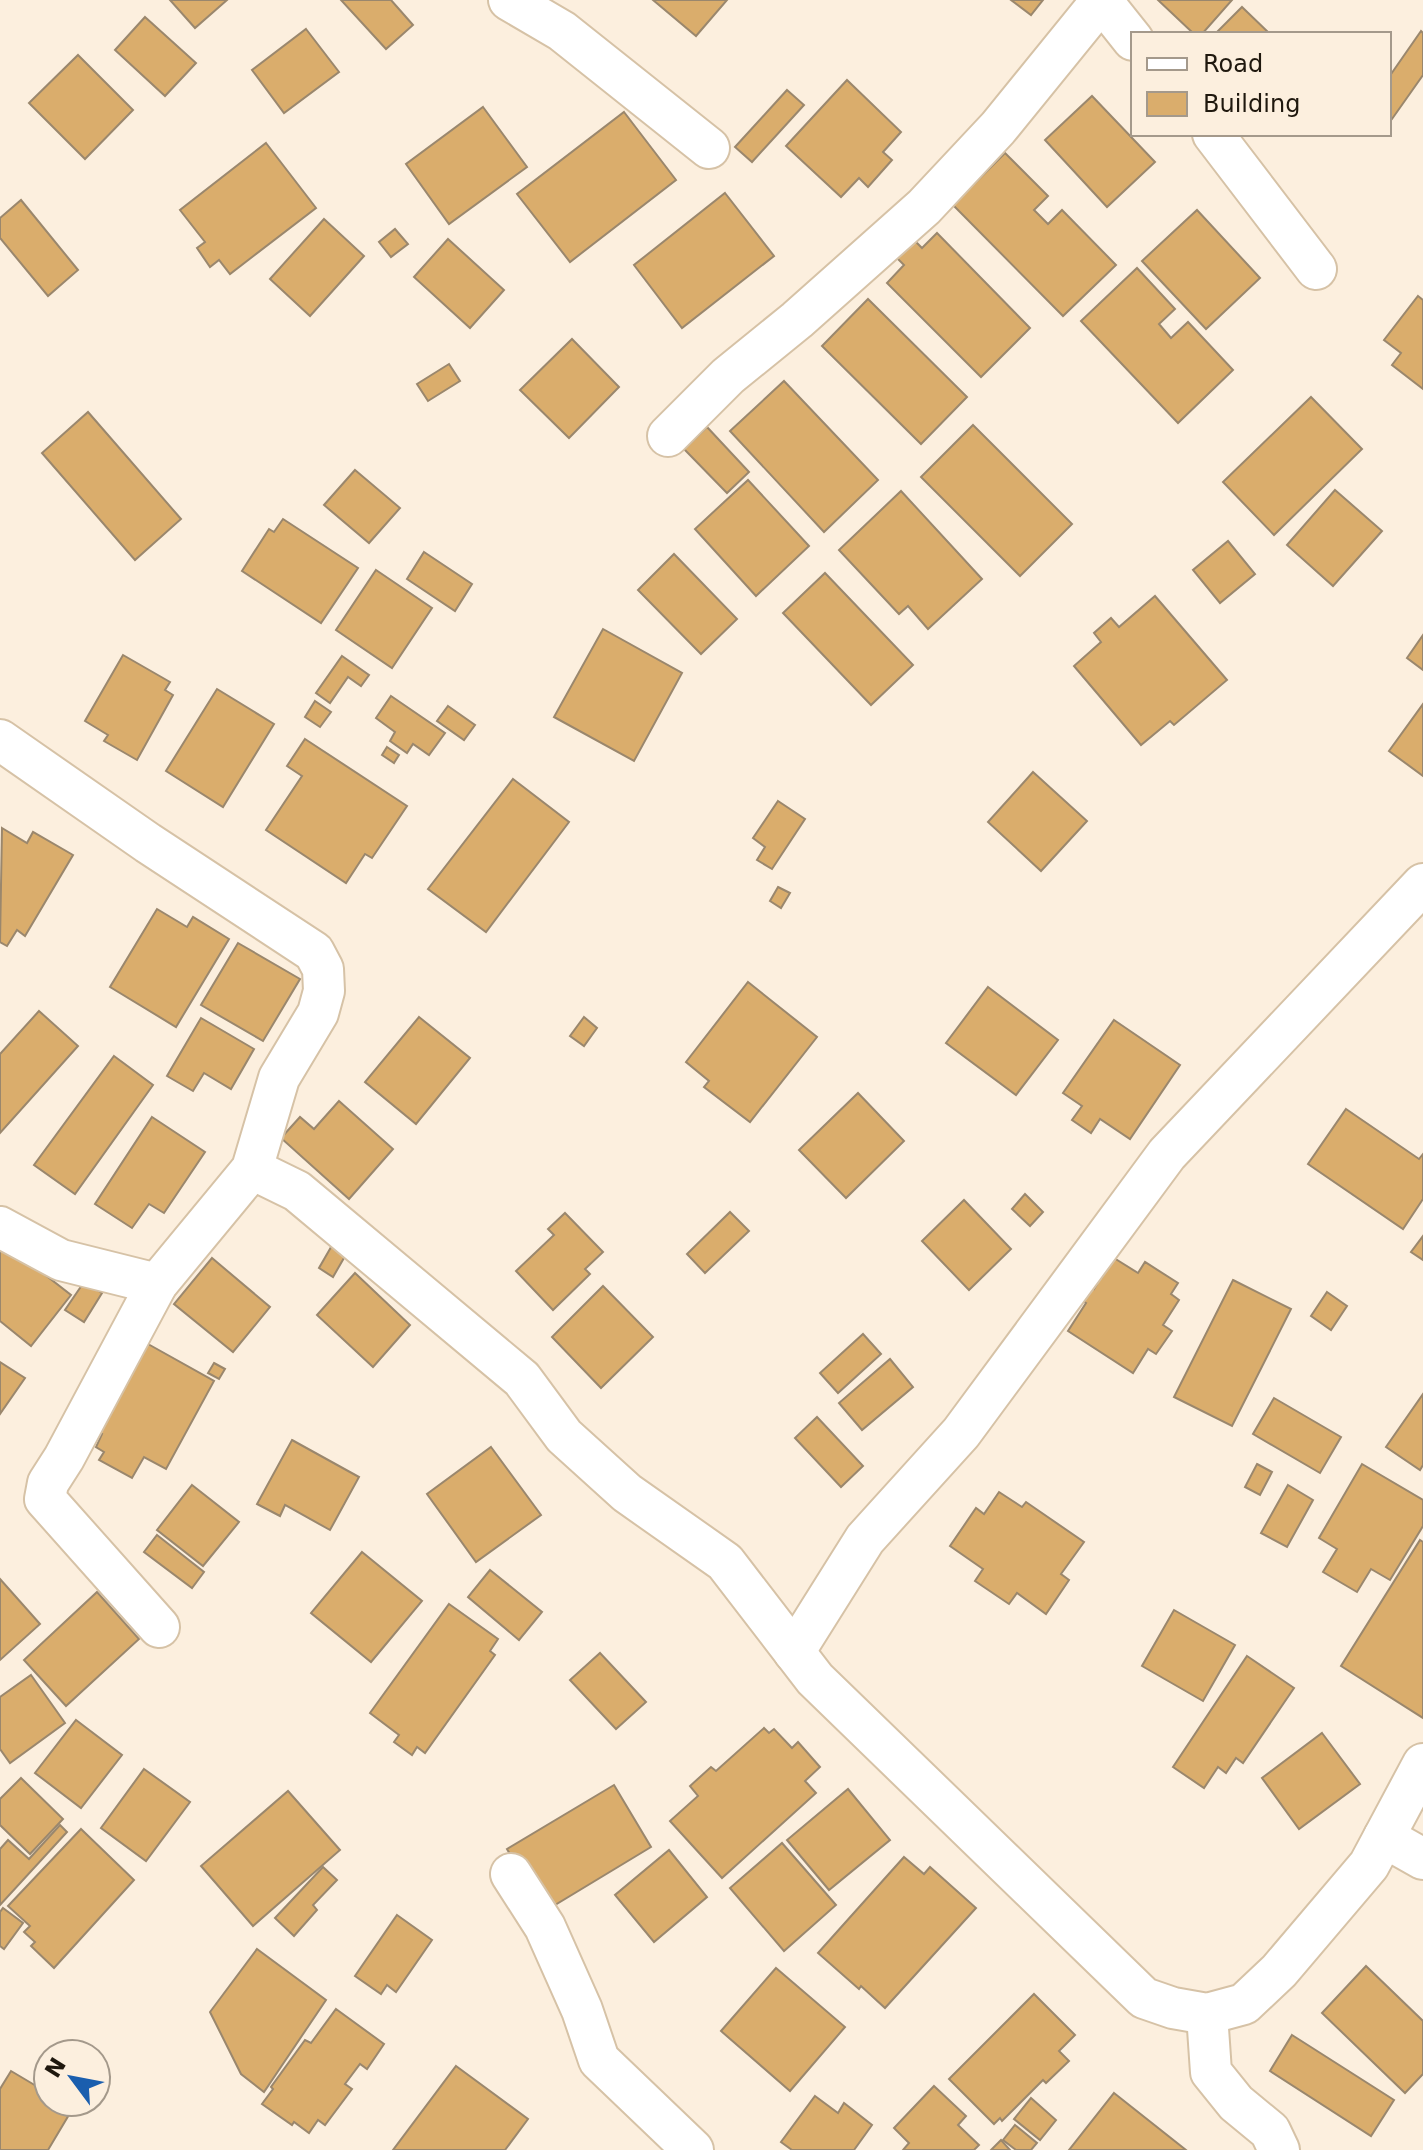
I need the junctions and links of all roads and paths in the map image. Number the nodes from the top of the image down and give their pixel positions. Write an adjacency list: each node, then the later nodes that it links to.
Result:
1 (509, 0): 5 (street)
2 (1102, 0): 3 (street); 7 (street)
3 (1131, 37)
4 (1215, 136): 6 (street)
5 (709, 148)
6 (1316, 269)
7 (668, 436)
8 (0, 740): 10 (street)
9 (1423, 884): 14 (street)
10 (252, 1169): 12 (street); 14 (street)
11 (0, 1227): 12 (street)
12 (157, 1284): 13 (street)
13 (159, 1627)
14 (794, 1652): 19 (street)
15 (1423, 1764): 16 (street)
16 (1384, 1837): 17 (street); 19 (street)
17 (1423, 1859)
18 (511, 1874): 20 (street)
19 (1207, 2014): 21 (street)
20 (693, 2150)
21 (1279, 2150)

